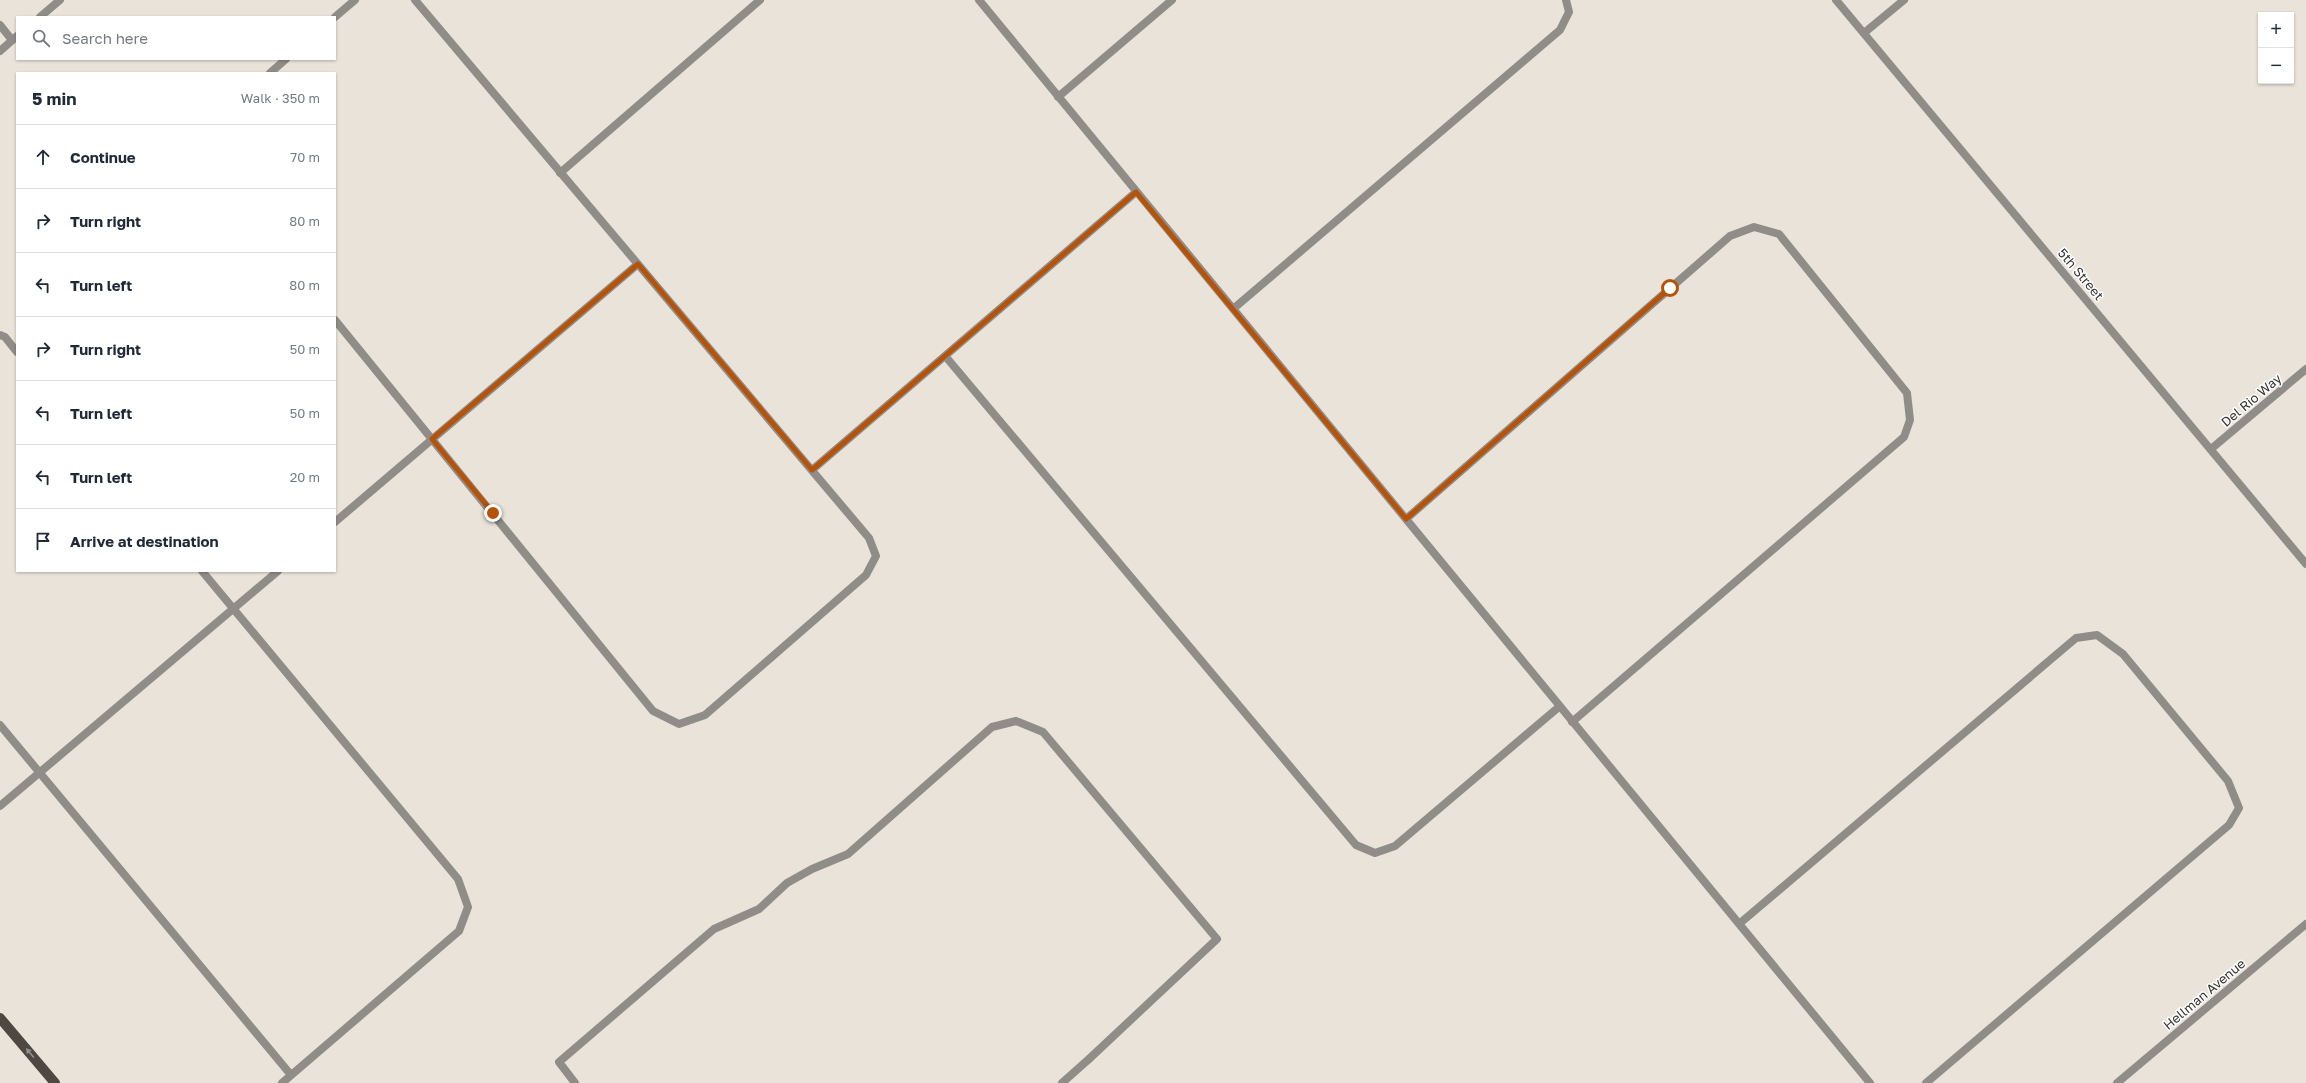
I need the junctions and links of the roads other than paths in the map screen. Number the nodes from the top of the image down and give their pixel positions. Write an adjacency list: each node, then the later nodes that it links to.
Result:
1 (60, 0): 10 (street)
2 (355, 0): 11 (street)
3 (415, 0): 19 (street)
4 (760, 0): 19 (street)
5 (979, 0): 18 (street)
6 (1172, 0): 18 (street)
7 (1566, 0): 22 (street)
8 (1836, 0): 13 (street, 5th Street)
9 (1904, 0): 13 (street)
10 (41, 16)
11 (336, 16)
12 (0, 25): 14 (street)
13 (1864, 33): 29 (street, 5th Street)
14 (15, 38): 15 (street)
15 (0, 51)
16 (285, 60): 17 (street)
17 (271, 72)
18 (1058, 97): 20 (street)
19 (560, 173): 21 (street)
20 (1136, 192): 22 (street); 26 (street)
21 (638, 264): 28 (street); 30 (street)
22 (1234, 309): 31 (street)
23 (336, 321): 28 (street)
24 (0, 335): 25 (street)
25 (16, 351)
26 (946, 356): 30 (street); 37 (street)
27 (2306, 369): 29 (street, Del Rio Way)
28 (432, 439): 30 (street); 32 (street)
29 (2211, 449): 33 (street, 5th Street)
30 (812, 470)
31 (1406, 519): 37 (street); 38 (street)
32 (336, 521)
33 (2306, 564)
34 (203, 572): 36 (street)
35 (277, 572): 36 (street)
36 (234, 609): 40 (street); 45 (street)
37 (1560, 706): 38 (street)
38 (1572, 722): 42 (street)
39 (0, 725): 40 (street)
40 (40, 773): 41 (street); 45 (street)
41 (0, 806)
42 (1739, 924): 50 (street); 51 (street)
43 (2306, 924): 52 (street, Hellman Avenue)
44 (0, 1018): 46 (main road, one-way to 44)
45 (291, 1075): 47 (street)
46 (55, 1083)
47 (282, 1083)
48 (575, 1083): 49 (street)
49 (1062, 1083)
50 (1870, 1083)
51 (1926, 1083)
52 (2117, 1083)

